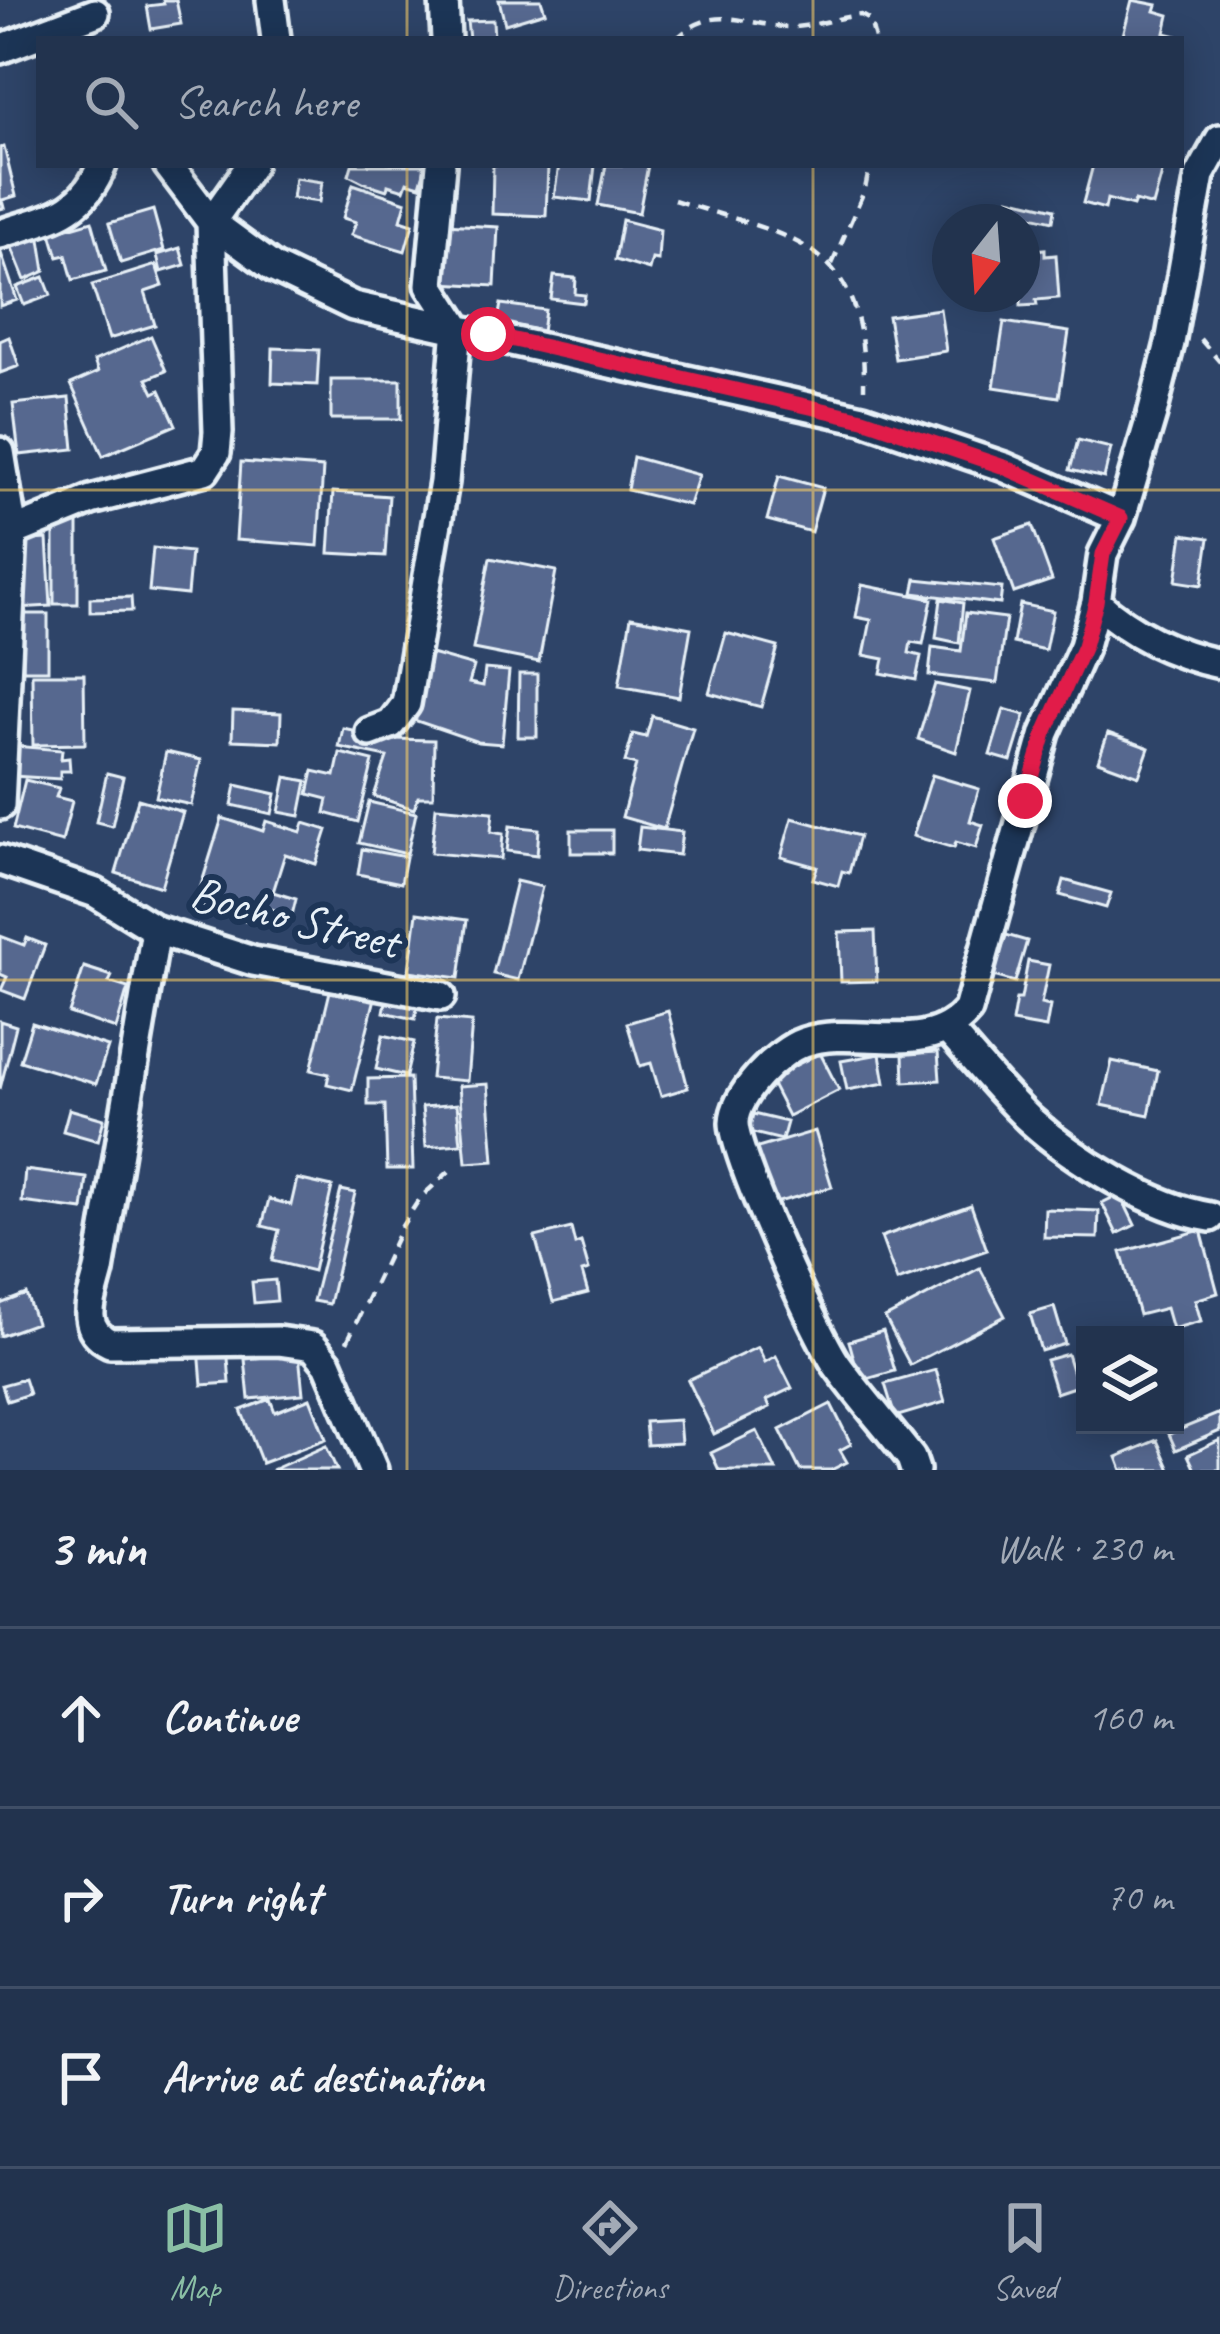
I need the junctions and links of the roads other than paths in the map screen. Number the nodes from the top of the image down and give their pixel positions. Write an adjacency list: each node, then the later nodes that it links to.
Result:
1 (271, 0): 5 (street)
2 (444, 0): 6 (street)
3 (97, 17): 4 (street)
4 (39, 36)
5 (276, 36)
6 (446, 36)
7 (36, 37): 8 (street)
8 (0, 49)
9 (1220, 139): 18 (street)
10 (102, 168): 15 (street)
11 (170, 168): 14 (street)
12 (249, 168): 14 (street)
13 (441, 168): 16 (street)
14 (211, 222): 16 (street); 19 (street)
15 (0, 234)
16 (457, 327): 18 (street); 22 (street)
17 (0, 452): 19 (street)
18 (1121, 518): 20 (street)
19 (13, 532): 23 (street)
20 (1096, 602): 21 (street); 27 (street)
21 (1220, 664)
22 (370, 732)
23 (0, 805)
24 (0, 860): 25 (street, Bocho Street)
25 (156, 930): 26 (street, Bocho Street); 29 (street)
26 (441, 996)
27 (947, 1029): 28 (street); 30 (street)
28 (1210, 1217)
29 (373, 1470)
30 (915, 1470)

